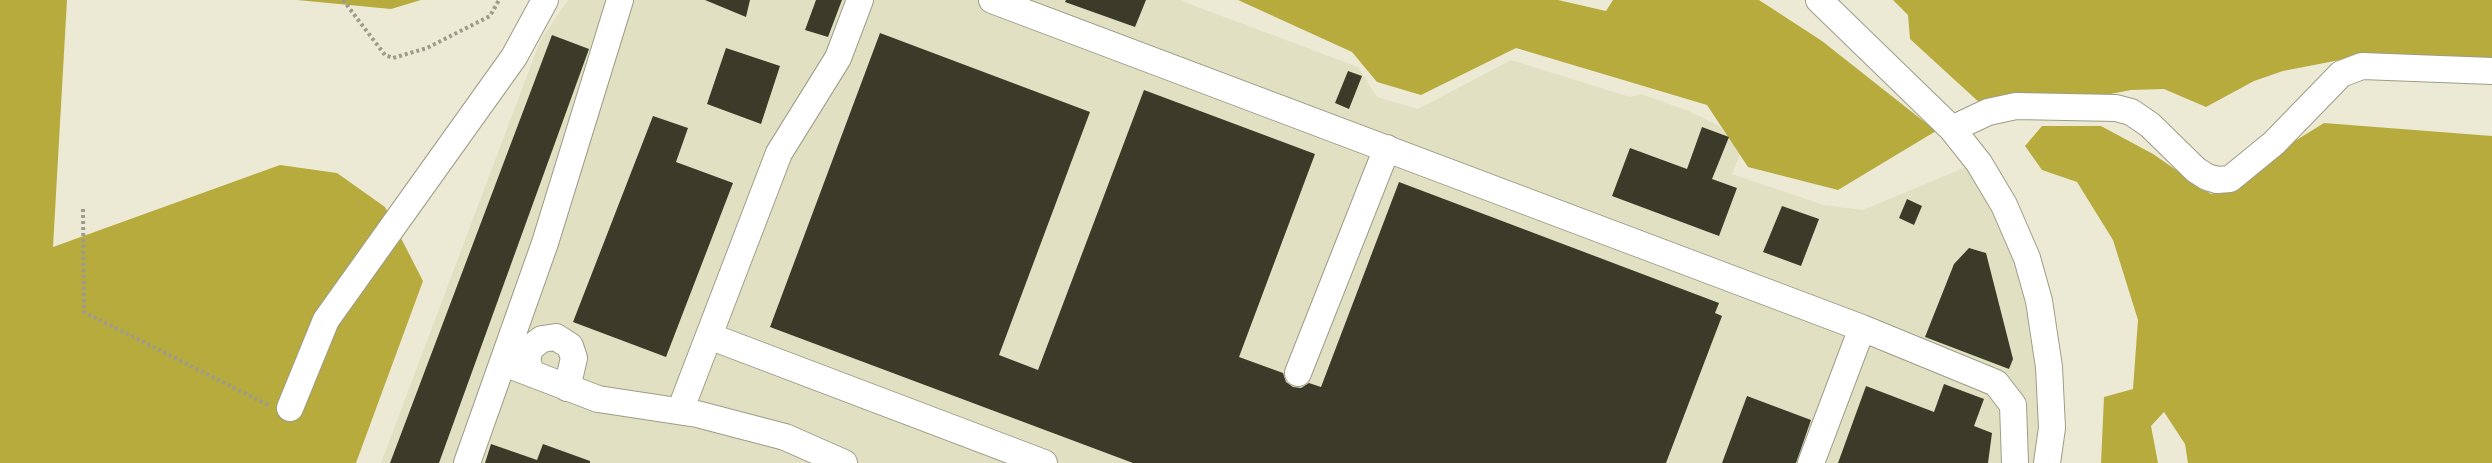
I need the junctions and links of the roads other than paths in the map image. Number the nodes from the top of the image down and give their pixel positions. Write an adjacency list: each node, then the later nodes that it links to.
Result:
1 (545, 0): 15 (street)
2 (620, 0): 11 (street)
3 (860, 0): 10 (street)
4 (993, 0): 8 (street)
5 (1820, 0): 7 (street)
6 (2492, 71): 7 (street)
7 (1952, 129): 22 (street)
8 (1387, 148): 9 (street); 12 (street)
9 (1862, 328): 20 (street); 21 (street)
10 (709, 336): 16 (street); 19 (street)
11 (504, 363): 13 (street); 17 (street)
12 (1298, 373)
13 (532, 374): 14 (street); 14 (street)
14 (567, 388): 16 (street)
15 (290, 408)
16 (680, 411): 18 (street)
17 (466, 463)
18 (844, 463)
19 (1044, 463)
20 (1811, 463)
21 (2016, 463)
22 (2047, 463)

